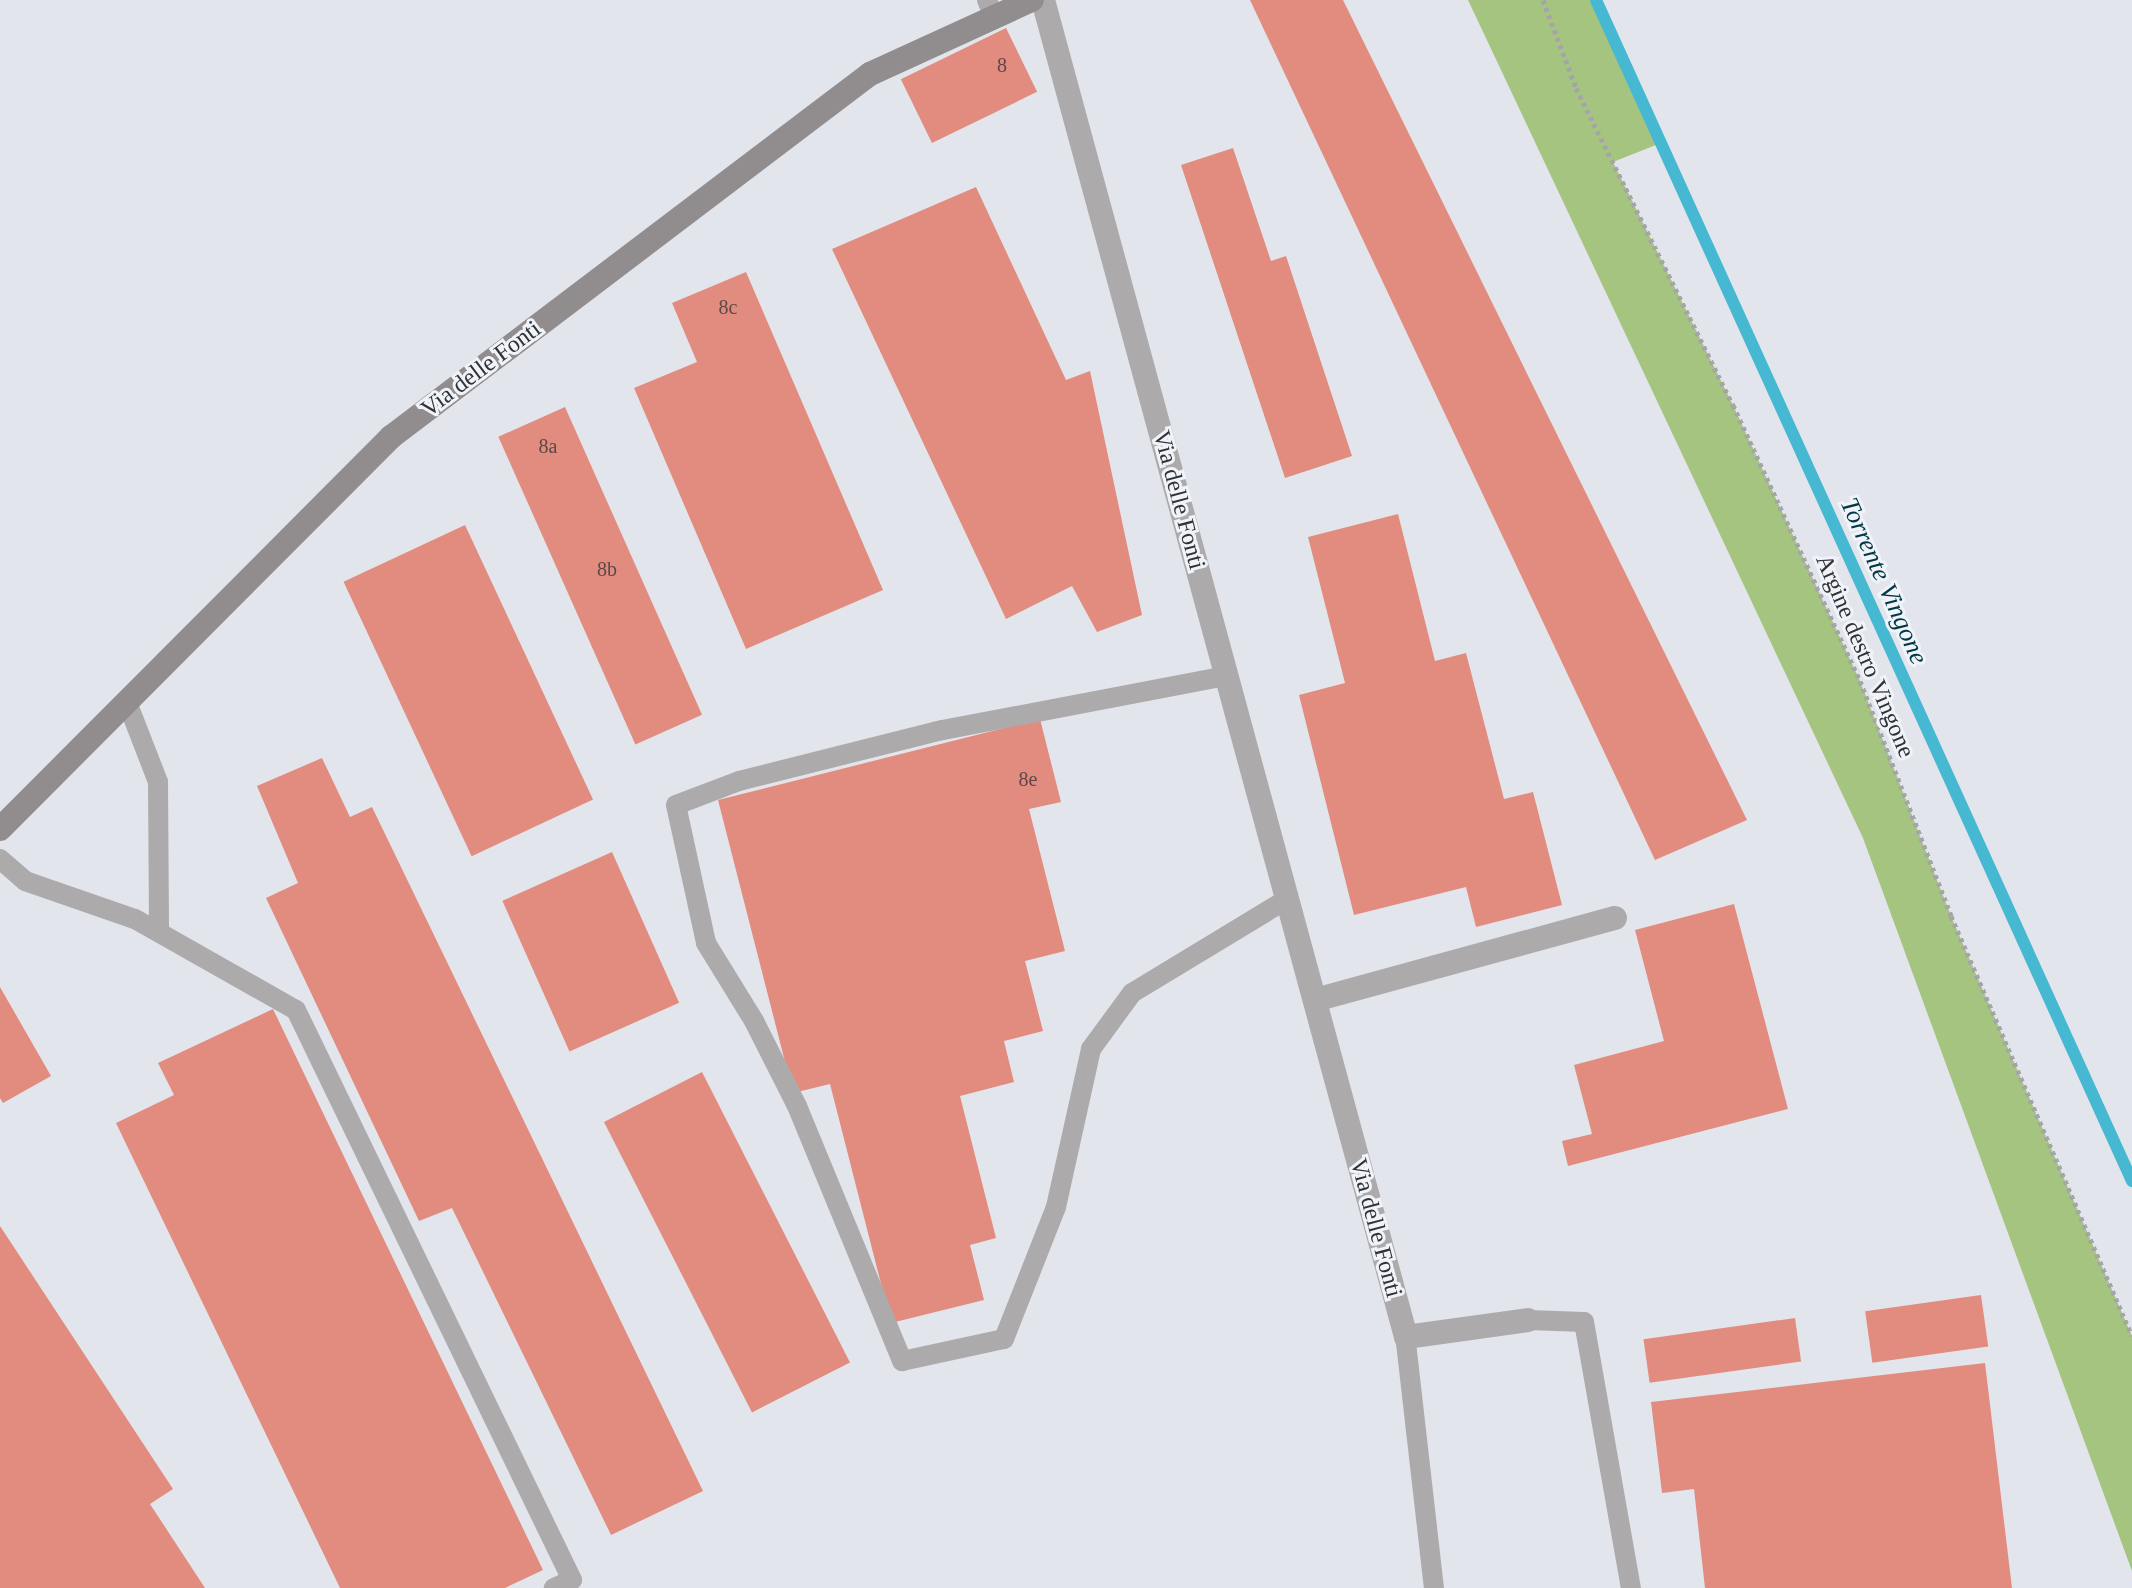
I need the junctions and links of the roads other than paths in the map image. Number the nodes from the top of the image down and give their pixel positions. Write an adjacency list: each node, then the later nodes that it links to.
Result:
1 (1032, 0): 3 (street, Via delle Fonti)
2 (1043, 0): 4 (street, Via delle Fonti)
3 (991, 8): 5 (street, Via delle Fonti)
4 (1226, 676): 8 (street, Via delle Fonti); 8 (lane)
5 (127, 702): 6 (street, Via delle Fonti); 10 (lane)
6 (0, 829)
7 (0, 859): 10 (lane)
8 (1287, 899): 11 (street, Via delle Fonti)
9 (1615, 918): 11 (street)
10 (159, 932): 14 (lane)
11 (1315, 1000): 13 (street, Via delle Fonti)
12 (1528, 1320): 13 (street); 16 (lane)
13 (1405, 1334): 15 (lane)
14 (554, 1588)
15 (1434, 1588)
16 (1631, 1588)

